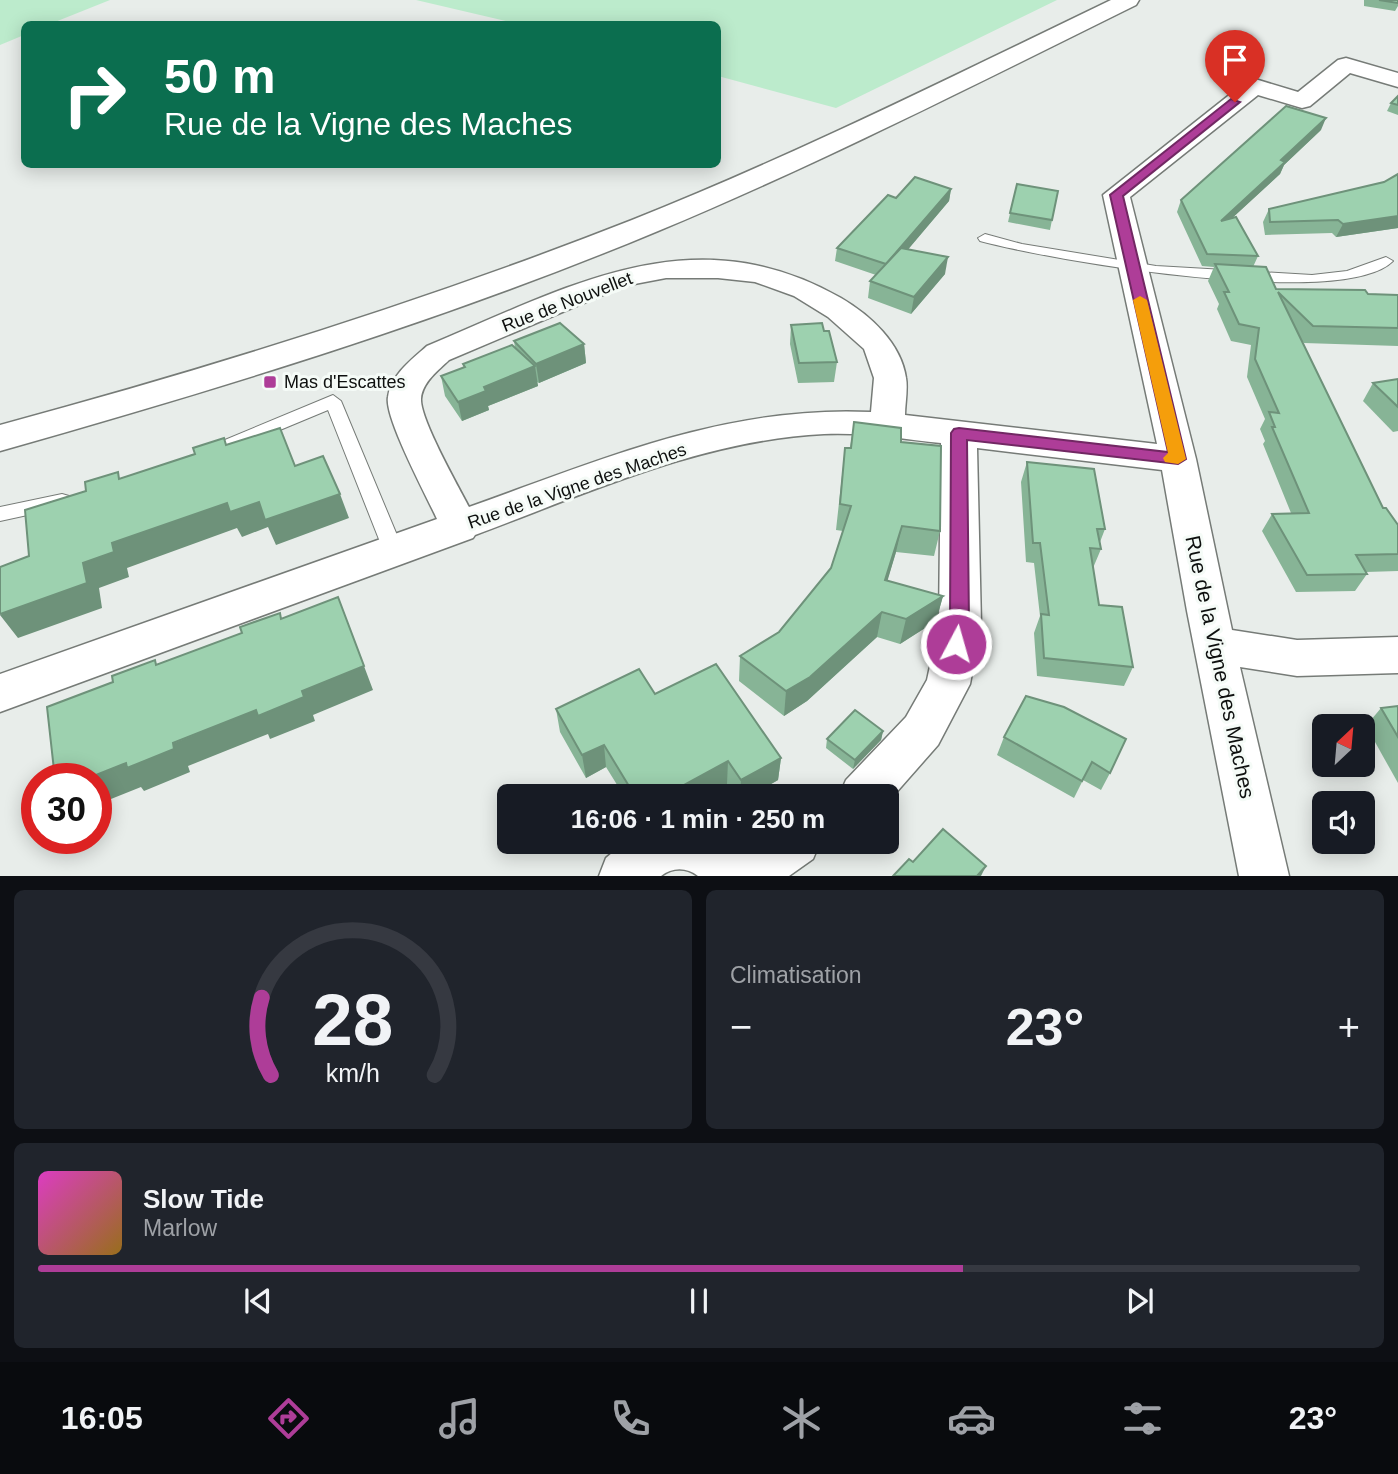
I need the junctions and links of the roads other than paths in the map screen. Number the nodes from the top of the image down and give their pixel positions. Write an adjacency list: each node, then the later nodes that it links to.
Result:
1 (1128, 0): 7 (street)
2 (1398, 80): 5 (street, Rue de la Vigne des Maches)
3 (985, 238): 5 (lane)
4 (1386, 261): 5 (lane)
5 (1132, 267): 9 (street, Rue de la Vigne des Maches)
6 (887, 425): 8 (street, Rue de la Vigne des Maches); 13 (street, Rue de la Vigne des Maches); 13 (street, Rue de Nouvellet)
7 (11, 433)
8 (959, 433): 9 (street, Rue de la Vigne des Maches); 18 (street)
9 (1178, 459): 15 (street, Rue de la Vigne des Maches)
10 (194, 460): 14 (lane)
11 (78, 497): 12 (lane)
12 (0, 514)
13 (460, 528): 14 (street, Rue de la Vigne des Maches)
14 (394, 552): 17 (street, Rue de la Vigne des Maches)
15 (1215, 645): 16 (street); 23 (street, Rue de la Vigne des Maches)
16 (1398, 655)
17 (0, 694)
18 (874, 784)
19 (778, 854): 22 (street)
20 (624, 876): 21 (street)
21 (733, 876)
22 (746, 876)
23 (1264, 876)

